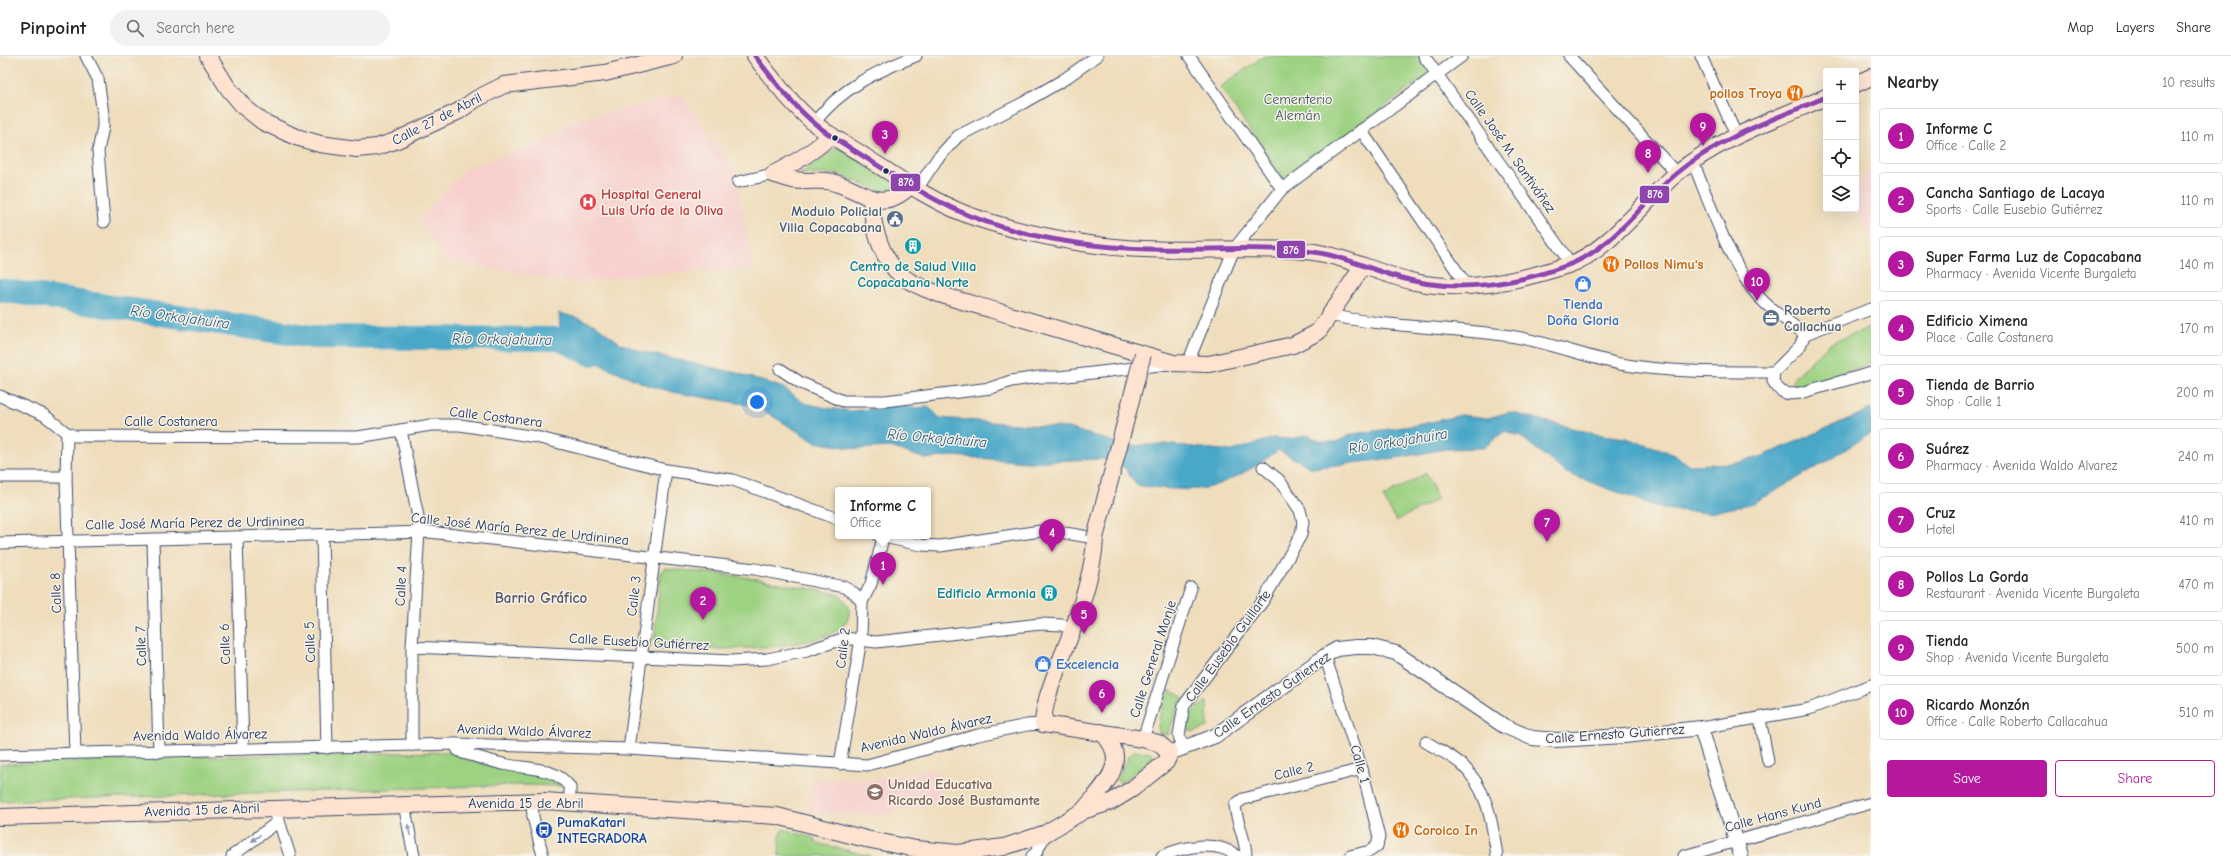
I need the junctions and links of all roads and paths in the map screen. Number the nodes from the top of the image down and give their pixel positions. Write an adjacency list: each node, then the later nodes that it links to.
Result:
1 (86, 56): 27 (street)
2 (208, 56): 3 (main road, Calle 27 de Abril)
3 (674, 56)
4 (755, 56): 16 (main road)
5 (916, 56): 16 (street)
6 (1097, 56): 24 (street)
7 (1190, 56): 25 (street)
8 (1424, 56): 12 (street, Calle José M. Santiváñez)
9 (1462, 56): 12 (street)
10 (1568, 56): 22 (street)
11 (1701, 56): 19 (street)
12 (1437, 75): 17 (street); 29 (street, Calle José M. Santiváñez)
13 (1871, 77): 14 (main road)
14 (1859, 83)
15 (1823, 98): 19 (main road)
16 (814, 123): 18 (main road)
17 (1361, 130): 25 (street); 31 (street)
18 (831, 135): 21 (main road); 24 (main road)
19 (1737, 137): 20 (main road)
20 (1693, 162): 22 (main road); 34 (street)
21 (773, 174): 23 (street); 26 (main road)
22 (1677, 174): 29 (main road)
23 (738, 182)
24 (914, 187): 26 (main road); 28 (main road)
25 (1282, 189): 28 (street)
26 (871, 199): 35 (main road)
27 (104, 222)
28 (1234, 249): 30 (main road); 36 (street)
29 (1571, 264): 31 (main road)
30 (1363, 266): 31 (main road); 33 (main road)
31 (1467, 286)
32 (1871, 309): 34 (street)
33 (1329, 315): 36 (main road); 38 (street)
34 (1805, 334): 38 (street)
35 (1143, 354): 36 (main road); 51 (main road, bridge)
36 (1180, 364): 37 (street)
37 (780, 369)
38 (1774, 372): 39 (street)
39 (1871, 373)
40 (0, 396): 42 (street)
41 (401, 430): 42 (street, Calle Costanera); 44 (street, Calle Costanera); 48 (street, Calle 4)
42 (67, 433): 46 (street, Calle 8)
43 (1263, 467): 77 (street, Calle Euseblo Guillarte)
44 (666, 470): 47 (street, Calle Costanera); 57 (street, Calle 3)
45 (0, 477): 46 (street)
46 (66, 477): 55 (street, Calle 8)
47 (835, 518)
48 (419, 531): 49 (street, Calle José María Perez de Urdininea); 57 (street, Calle José María Perez de Urdininea); 62 (street, Calle 4)
49 (322, 535): 50 (street, Calle José María Perez de Urdininea); 74 (street, Calle 5)
50 (238, 538): 54 (street, Calle José María Perez de Urdininea); 75 (street, Calle 6)
51 (1095, 538): 53 (street); 60 (main road)
52 (881, 539): 59 (street, Calle 2)
53 (891, 539)
54 (153, 540): 55 (street, Calle José María Perez de Urdininea); 78 (street, Calle 7)
55 (69, 541): 56 (street, Calle José María Perez de Urdininea); 79 (street, Calle 8)
56 (0, 544)
57 (654, 557): 59 (street, Calle José María Perez de Urdininea); 63 (street, Calle 3)
58 (1191, 588): 70 (street, Calle General Monje)
59 (862, 602): 61 (street, Calle 2)
60 (1073, 629): 61 (street); 67 (main road)
61 (861, 639): 63 (street, Calle Eusebio Gutiérrez); 82 (street, Calle 2)
62 (412, 647): 63 (street, Calle Eusebio Gutiérrez); 73 (street, Calle 4)
63 (643, 656): 76 (street, Calle 3)
64 (1326, 656): 68 (street, Calle Ernesto Gutierrez); 77 (street, Calle Ernesto Gutierrez); 83 (street, Calle 1)
65 (1871, 686): 66 (street, Calle Ernesto Gutierrez)
66 (1760, 719): 68 (street, Calle Ernesto Gutierrez); 81 (street)
67 (1042, 724): 69 (main road); 82 (street, Avenida Waldo Álvarez)
68 (1701, 728): 92 (street)
69 (1101, 732): 70 (main road); 88 (main road)
70 (1142, 739): 77 (main road)
71 (1426, 742): 102 (street)
72 (455, 744): 73 (street, Avenida Waldo Álvarez); 76 (street, Avenida Waldo Álvarez); 85 (street)
73 (412, 745): 74 (street, Avenida Waldo Álvarez)
74 (327, 748): 75 (street, Avenida Waldo Álvarez)
75 (243, 749): 78 (street, Avenida Waldo Álvarez)
76 (629, 749): 82 (street, Avenida Waldo Álvarez)
77 (1176, 751): 88 (main road)
78 (159, 752): 79 (street, Avenida Waldo Álvarez)
79 (75, 753): 80 (street, Avenida Waldo Álvarez)
80 (0, 755)
81 (1768, 761)
82 (840, 764)
83 (1362, 769): 100 (street, Calle 2); 101 (street, Calle 1)
84 (532, 801): 85 (main road, Avenida 15 de Abril); 87 (main road, Avenida 15 de Abril); 96 (street)
85 (570, 802): 91 (main road, Avenida 15 de Abril)
86 (1871, 803): 92 (street, Calle Hans Kund)
87 (404, 804): 89 (main road, Avenida 15 de Abril); 95 (street, one-way to 87)
88 (1083, 811): 91 (main road)
89 (275, 814): 90 (main road, Avenida 15 de Abril); 93 (street, one-way to 93); 94 (street)
90 (0, 817)
91 (1046, 833): 97 (street)
92 (1736, 840): 103 (street, Calle Hans Kund); 104 (street)
93 (232, 856)
94 (290, 856)
95 (414, 856)
96 (543, 856)
97 (1032, 856)
98 (1162, 856): 99 (street)
99 (1237, 856)
100 (1246, 856)
101 (1350, 856)
102 (1498, 856)
103 (1684, 856)
104 (1741, 856)

